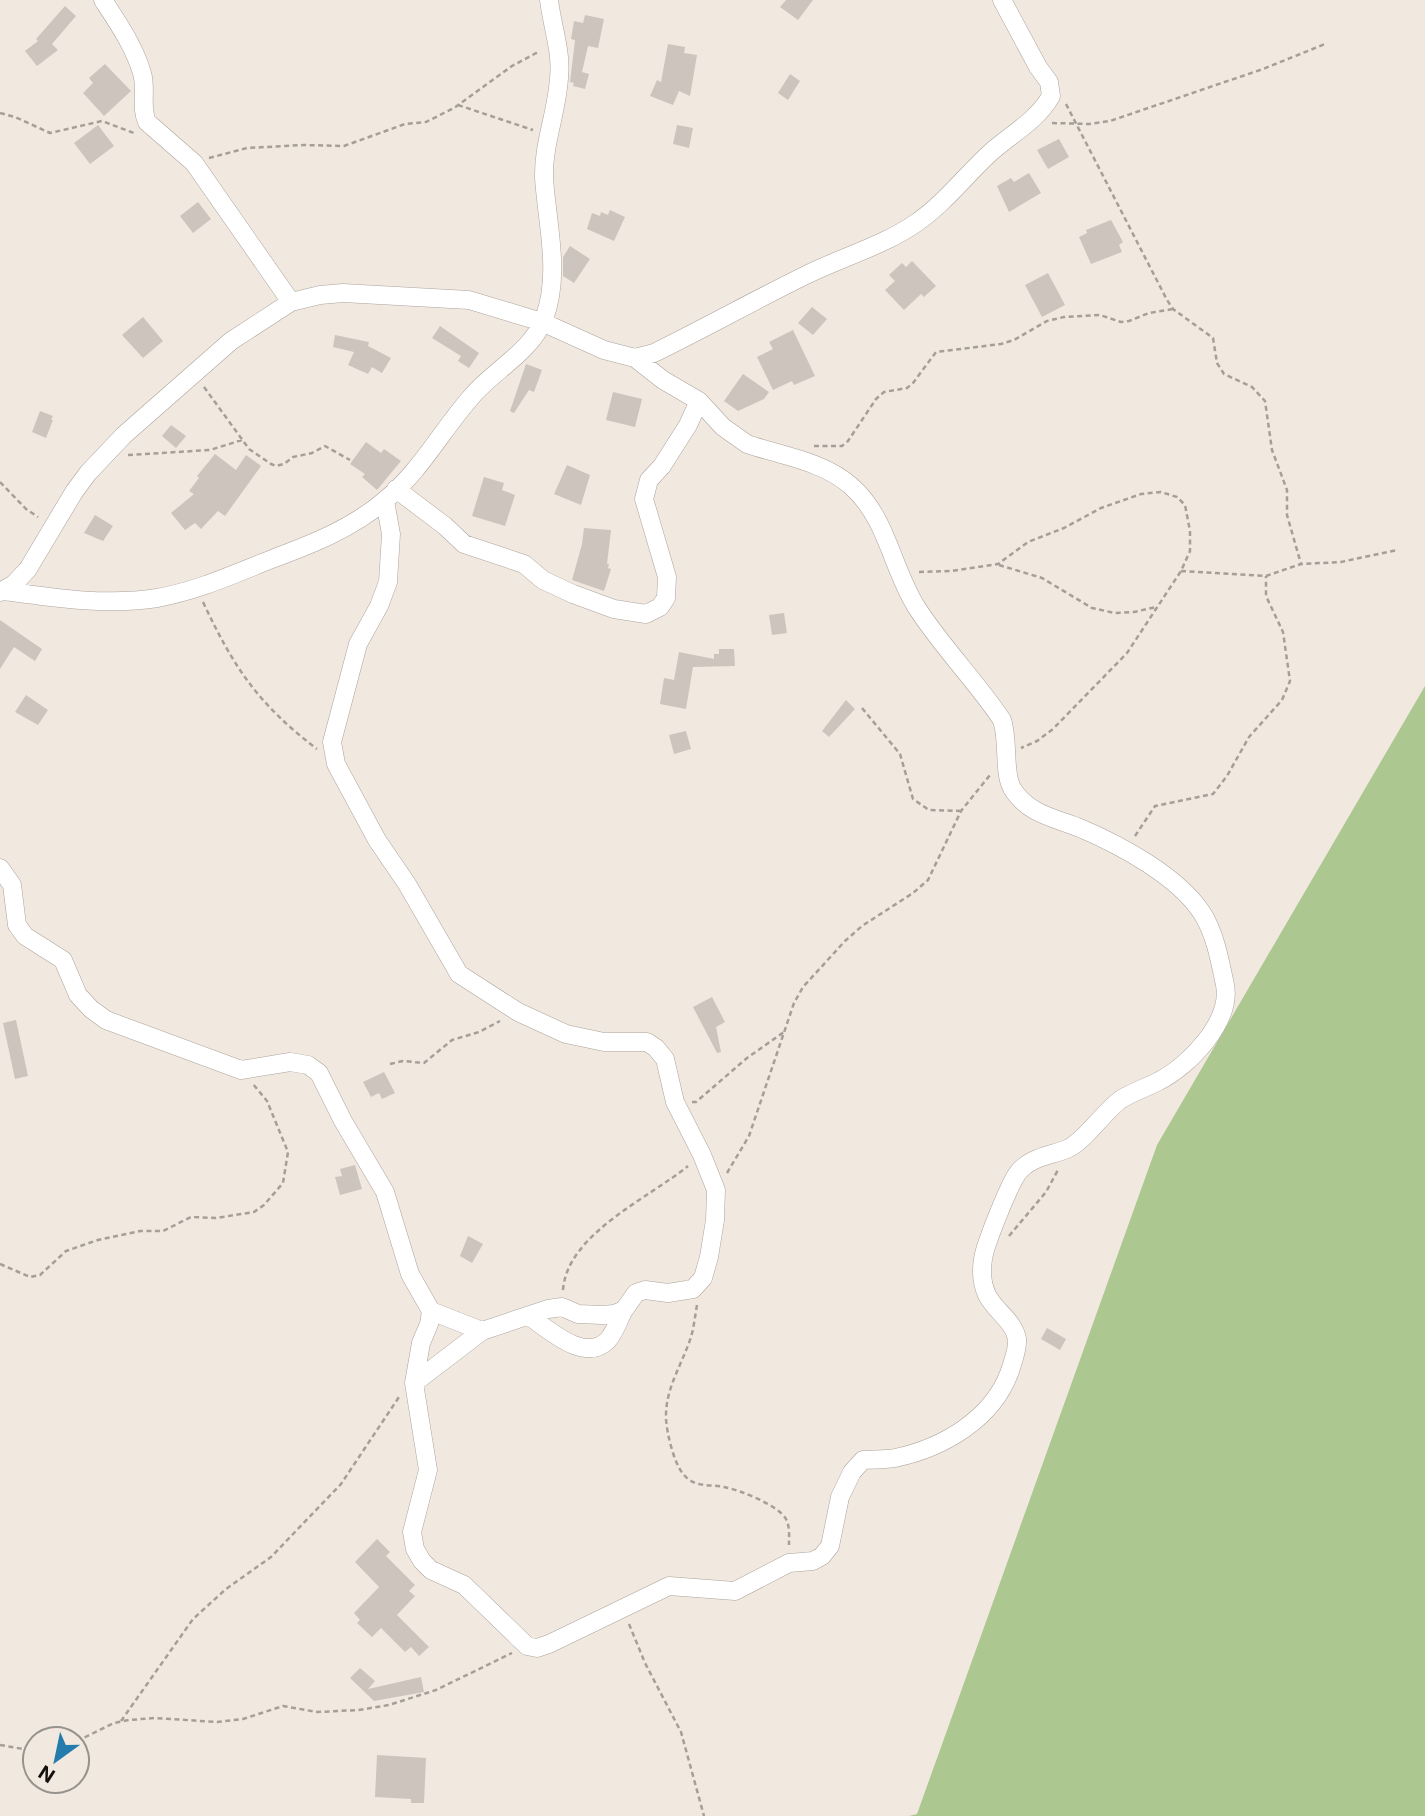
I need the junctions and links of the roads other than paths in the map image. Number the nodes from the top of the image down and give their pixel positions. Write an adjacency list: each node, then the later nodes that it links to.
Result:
1 (103, 0): 4 (street)
2 (549, 0): 5 (street)
3 (1002, 0): 6 (street)
4 (291, 302): 5 (street); 9 (street)
5 (542, 323): 6 (street); 8 (street)
6 (635, 358): 7 (street)
7 (699, 401): 8 (street); 15 (street)
8 (391, 495): 9 (street); 11 (street)
9 (2, 592)
10 (0, 868): 12 (street)
11 (624, 1310): 13 (street); 13 (street)
12 (431, 1311): 14 (street); 15 (street)
13 (529, 1316): 14 (street)
14 (482, 1331): 15 (street)
15 (415, 1384)

